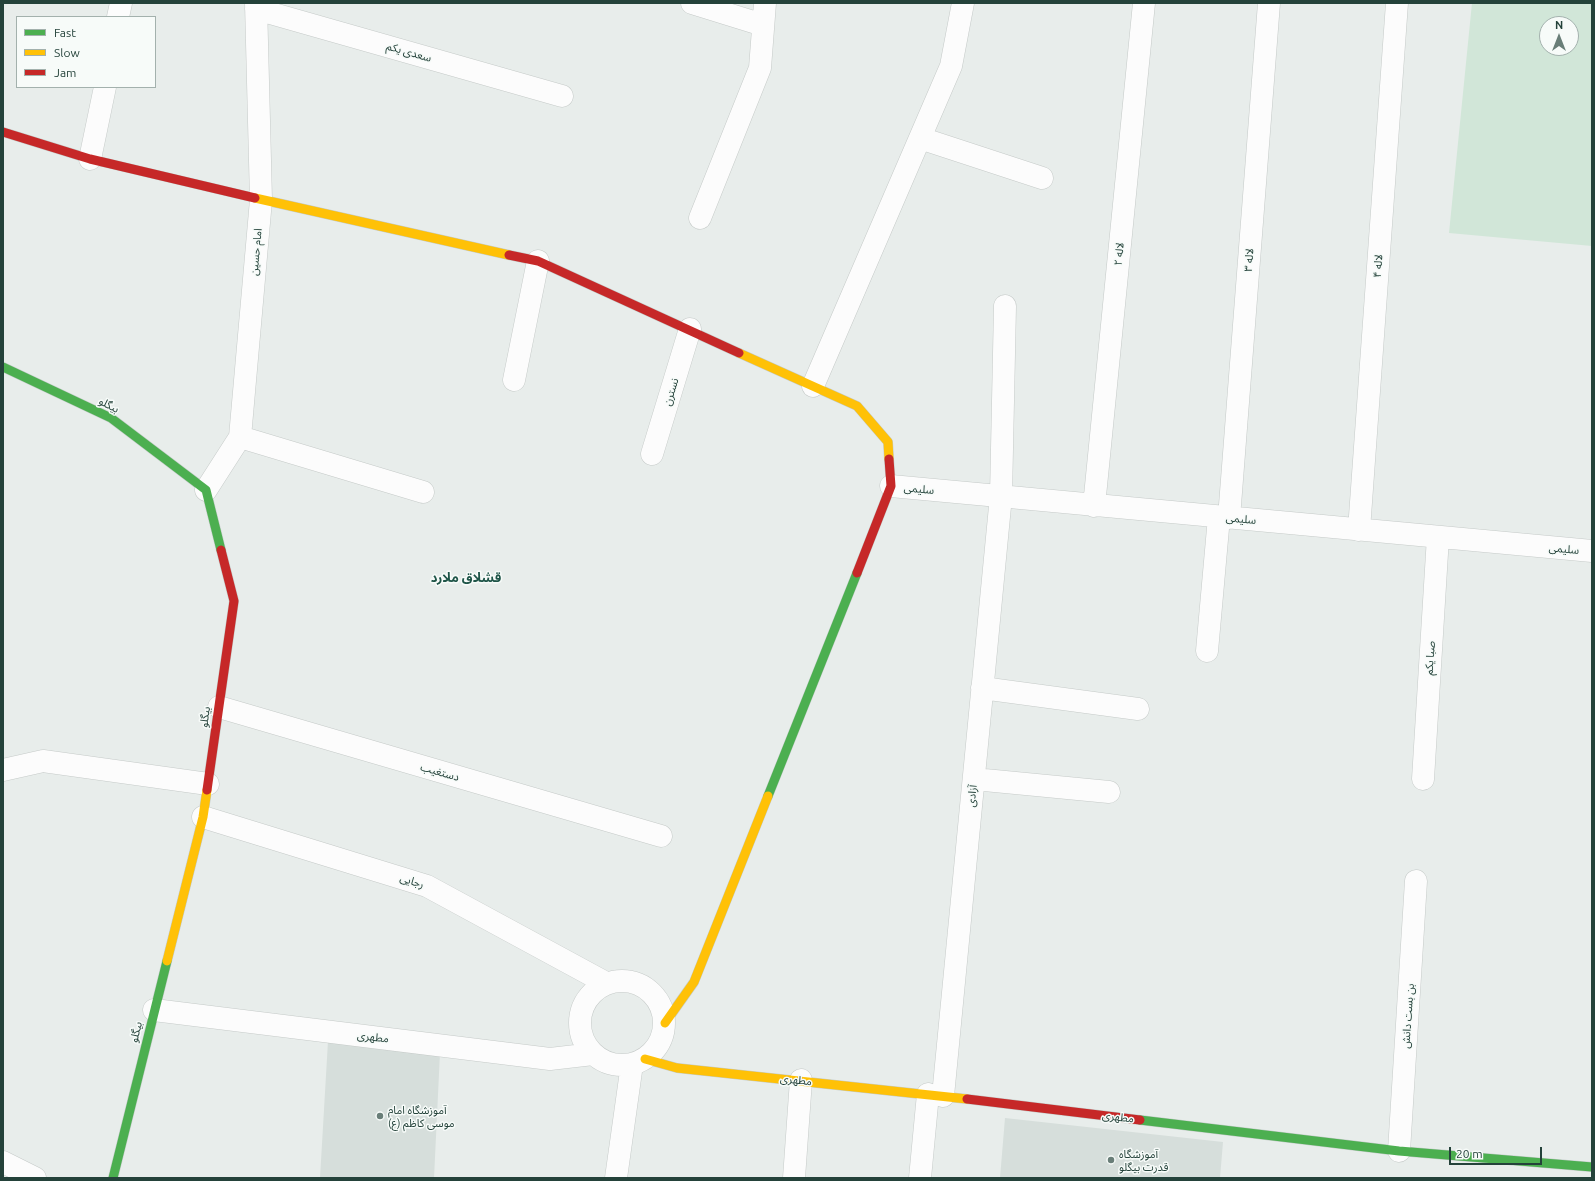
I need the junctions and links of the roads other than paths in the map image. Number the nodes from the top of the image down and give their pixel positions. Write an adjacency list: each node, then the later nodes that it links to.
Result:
1 (121, 3): 9 (street)
2 (692, 3): 10 (street)
3 (765, 3): 10 (street)
4 (963, 3): 14 (street)
5 (1144, 3): 31 (street, لاله ۲)
6 (1269, 3): 32 (street, لاله ۳)
7 (1397, 3): 33 (street, لاله ۴)
8 (256, 6): 12 (street, سعدی یکم); 17 (street, امام حسین)
9 (118, 16)
10 (763, 26): 18 (street)
11 (104, 88): 15 (street)
12 (562, 96)
13 (3, 132): 15 (street)
14 (920, 138): 16 (street); 24 (street)
15 (90, 159): 17 (street)
16 (1042, 178)
17 (261, 200): 19 (street); 25 (street, امام حسین)
18 (700, 218)
19 (538, 261): 21 (street); 23 (street)
20 (1005, 306): 30 (street, آزادی)
21 (690, 329): 24 (street); 26 (street, نسترن)
22 (3, 367): 28 (street, بیگلو)
23 (514, 380)
24 (813, 386): 27 (street)
25 (240, 437): 28 (street, امام حسین); 29 (street)
26 (652, 454)
27 (891, 486): 30 (street, سلیمی); 50 (street)
28 (206, 490): 38 (street, بیگلو)
29 (423, 492)
30 (1001, 496): 31 (street, سلیمی); 37 (street, آزادی)
31 (1094, 506): 32 (street, سلیمی)
32 (1224, 517): 33 (street, سلیمی); 36 (street, لاله ۳)
33 (1359, 530): 34 (street, سلیمی)
34 (1438, 537): 35 (street, سلیمی); 42 (street, صبا یکم)
35 (1592, 551)
36 (1207, 651)
37 (982, 688): 39 (street); 41 (street, آزادی)
38 (219, 707): 43 (street, بیگلو); 46 (street, دستغیب)
39 (1138, 709)
40 (3, 770): 43 (street)
41 (974, 779): 44 (street); 54 (street, آزادی)
42 (1423, 779)
43 (208, 784): 45 (street, بیگلو)
44 (1109, 792)
45 (203, 818): 48 (street, رجایی); 49 (street, بیگلو)
46 (661, 836)
47 (1416, 881): 55 (street, بن بست دانش)
48 (606, 984): 50 (street); 51 (street)
49 (154, 1010): 51 (street, مطهری); 59 (street, بیگلو)
50 (665, 1023): 52 (street)
51 (593, 1054): 52 (street)
52 (639, 1062): 53 (street, مطهری); 60 (street)
53 (802, 1080): 54 (street, مطهری); 61 (street)
54 (936, 1095): 55 (street, مطهری); 62 (street, آزادی)
55 (1399, 1151): 57 (street, مطهری)
56 (3, 1162): 58 (street)
57 (1592, 1167)
58 (36, 1178)
59 (113, 1178)
60 (616, 1178)
61 (794, 1178)
62 (920, 1178)

